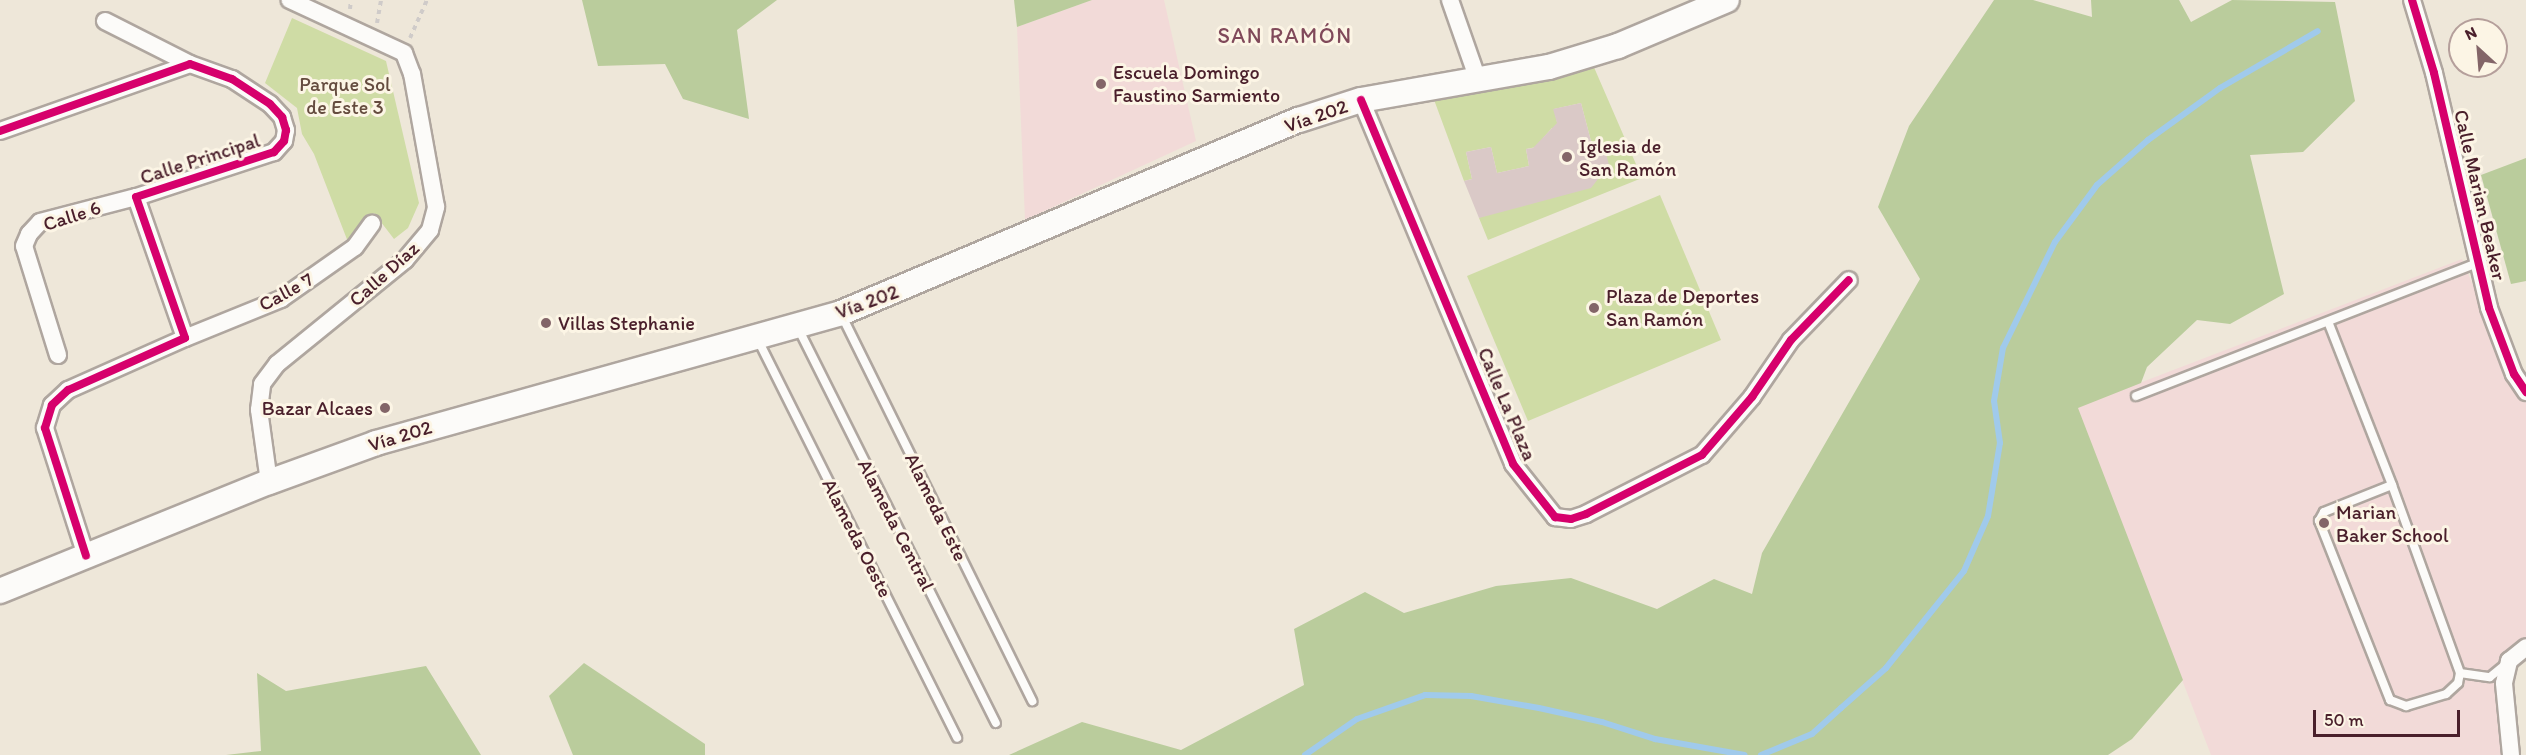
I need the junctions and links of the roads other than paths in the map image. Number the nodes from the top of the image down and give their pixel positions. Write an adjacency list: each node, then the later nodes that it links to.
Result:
1 (290, 0): 22 (street, Calle Díaz)
2 (1450, 0): 7 (street)
3 (1727, 0): 7 (main road, Vía 202)
4 (2412, 0): 12 (street, Calle Marian Beaker)
5 (105, 21): 6 (street, Calle Principal)
6 (190, 64): 9 (street); 10 (street, Calle Principal)
7 (1477, 77): 8 (main road, Vía 202)
8 (1362, 100): 13 (street, Calle La Plaza); 14 (main road, Vía 202)
9 (0, 131)
10 (136, 197): 17 (street, Calle Principal); 19 (street, Calle 6)
11 (372, 224): 17 (street, Calle 7)
12 (2478, 263): 15 (lane); 20 (street, Calle Marian Beaker)
13 (1849, 280)
14 (841, 313): 16 (main road, Vía 202); 29 (lane, Alameda Este)
15 (2329, 324): 21 (lane); 23 (lane)
16 (797, 326): 18 (main road, Vía 202); 30 (lane, Alameda Central)
17 (185, 338): 24 (street)
18 (757, 338): 22 (main road, Vía 202); 31 (lane, Alameda Oeste)
19 (58, 355)
20 (2526, 392)
21 (2136, 396)
22 (269, 482): 24 (main road, Vía 202)
23 (2392, 485): 28 (lane); 28 (lane)
24 (86, 556): 25 (main road, Vía 202)
25 (0, 591)
26 (2526, 647): 27 (street)
27 (2509, 661): 28 (lane); 32 (street)
28 (2460, 674)
29 (1032, 701)
30 (996, 723)
31 (957, 738)
32 (2511, 755)

